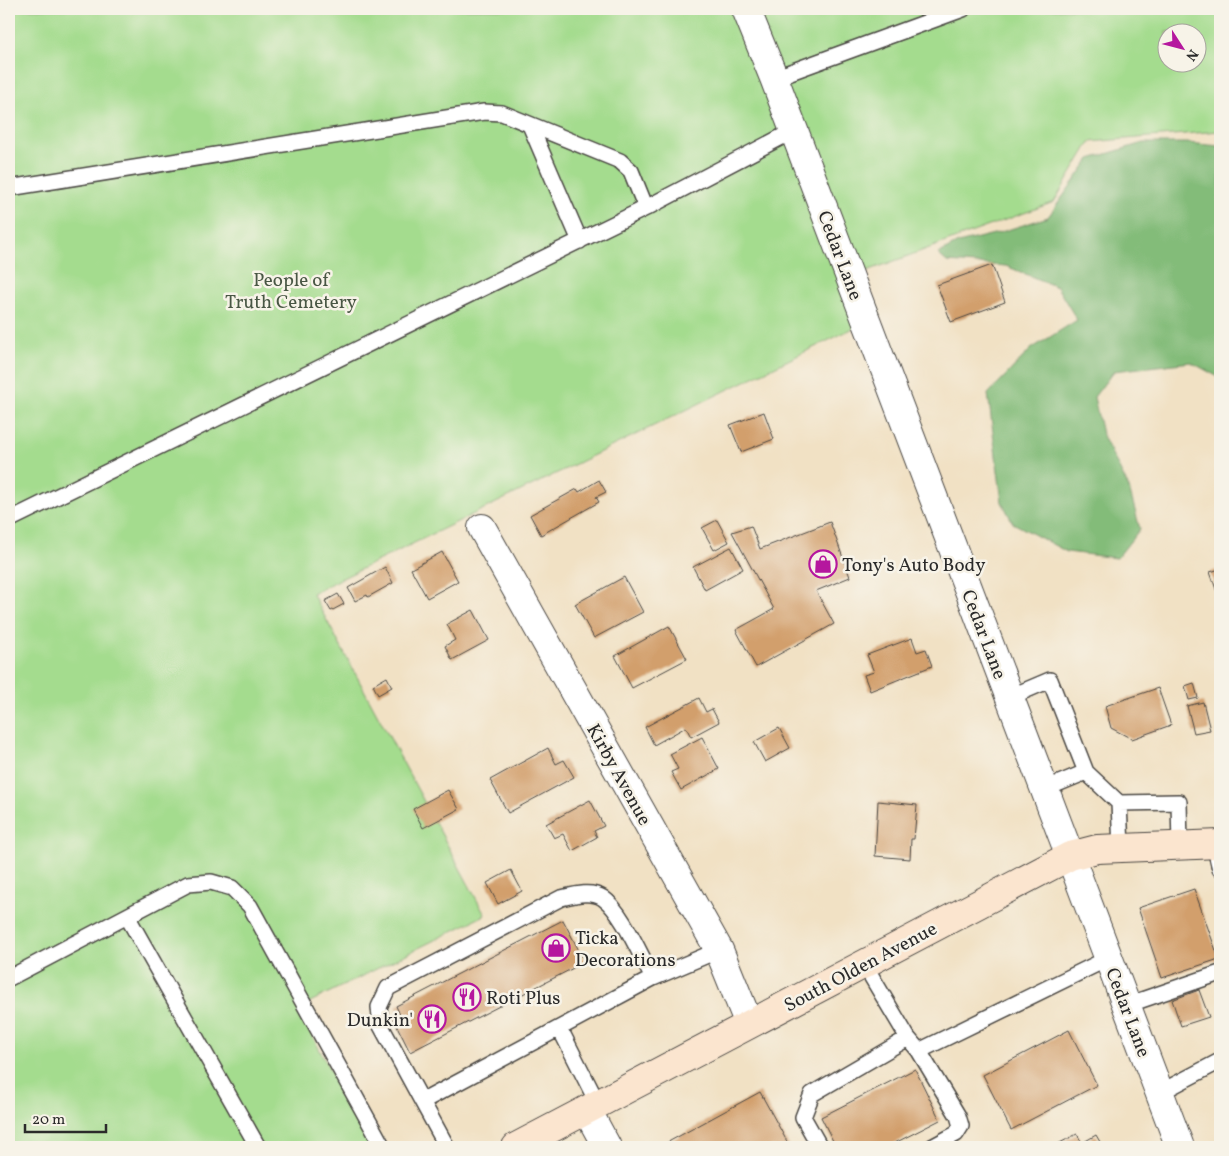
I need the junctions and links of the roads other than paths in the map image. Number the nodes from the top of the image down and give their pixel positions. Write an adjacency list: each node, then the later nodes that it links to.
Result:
1 (746, 9): 3 (street, Cedar Lane)
2 (963, 9): 3 (lane)
3 (774, 78): 5 (street, Cedar Lane)
4 (530, 125): 6 (lane); 7 (lane); 8 (lane)
5 (793, 131): 7 (lane); 11 (street, Cedar Lane)
6 (9, 188)
7 (646, 208): 8 (lane)
8 (580, 240): 9 (lane)
9 (9, 520)
10 (482, 528): 20 (street, Kirby Avenue)
11 (1010, 697): 12 (lane); 13 (street, Cedar Lane)
12 (1086, 772): 13 (lane); 14 (lane)
13 (1045, 789): 18 (street, Cedar Lane)
14 (1119, 803): 15 (lane); 16 (lane)
15 (1180, 846): 16 (main road, South Olden Avenue); 17 (main road, South Olden Avenue)
16 (1122, 848): 18 (main road, South Olden Avenue)
17 (1218, 852)
18 (1070, 856): 21 (street, Cedar Lane); 22 (main road, South Olden Avenue)
19 (127, 916): 24 (lane); 35 (lane); 36 (lane)
20 (718, 950): 25 (lane); 27 (street, Kirby Avenue)
21 (1108, 958): 26 (street, Cedar Lane); 30 (lane)
22 (864, 964): 27 (main road, South Olden Avenue); 29 (lane)
23 (1220, 973): 26 (lane)
24 (9, 978)
25 (653, 978): 28 (lane); 33 (lane)
26 (1126, 1005): 32 (street, Cedar Lane)
27 (749, 1024): 34 (main road, South Olden Avenue)
28 (560, 1029): 33 (lane); 34 (lane)
29 (908, 1038): 30 (lane); 40 (lane)
30 (919, 1051): 41 (lane)
31 (1220, 1061): 32 (lane)
32 (1159, 1093): 42 (street, Cedar Lane)
33 (423, 1101): 37 (lane)
34 (593, 1107): 38 (main road, South Olden Avenue); 39 (street)
35 (258, 1147)
36 (383, 1147)
37 (447, 1147)
38 (516, 1147)
39 (608, 1147)
40 (820, 1147)
41 (932, 1147)
42 (1180, 1147)

